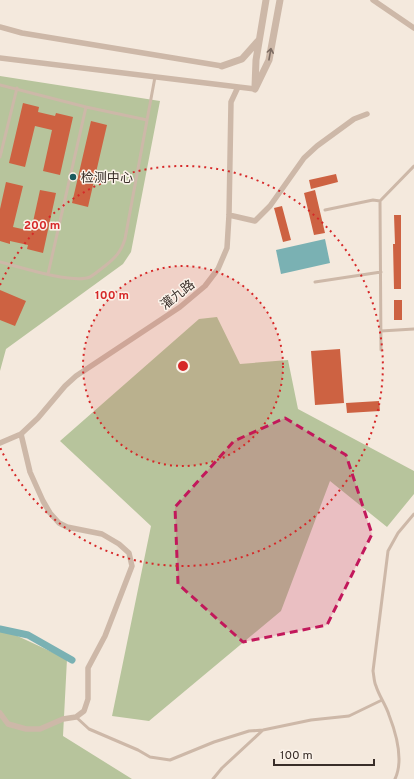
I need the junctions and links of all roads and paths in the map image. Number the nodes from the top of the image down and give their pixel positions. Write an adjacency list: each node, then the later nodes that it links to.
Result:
1 (266, 0): 6 (street)
2 (280, 0): 13 (street, one-way to 2)
3 (373, 0): 5 (street)
4 (0, 27): 8 (street)
5 (414, 28)
6 (259, 40): 8 (street); 13 (street)
7 (0, 58): 9 (street)
8 (222, 66)
9 (155, 77): 11 (street); 16 (lane)
10 (0, 85): 12 (lane)
11 (238, 87): 13 (street); 21 (street, 灌九路)
12 (17, 88): 14 (lane); 17 (lane)
13 (255, 89)
14 (86, 107): 16 (lane); 24 (lane)
15 (366, 114): 21 (street)
16 (147, 120): 24 (lane)
17 (0, 157)
18 (414, 166): 19 (lane)
19 (380, 201): 20 (lane); 23 (lane)
20 (325, 210)
21 (230, 215): 29 (street, 灌九路)
22 (0, 262): 24 (lane)
23 (381, 272): 25 (lane); 27 (lane)
24 (48, 274)
25 (315, 282)
26 (414, 329): 27 (lane)
27 (381, 331): 28 (lane)
28 (381, 350)
29 (21, 434): 30 (street, 灌九路); 34 (street)
30 (0, 443)
31 (414, 514): 32 (lane)
32 (382, 700): 35 (lane); 37 (lane)
33 (0, 713): 34 (street)
34 (76, 717): 35 (lane)
35 (263, 730): 36 (lane)
36 (213, 779)
37 (395, 779)

